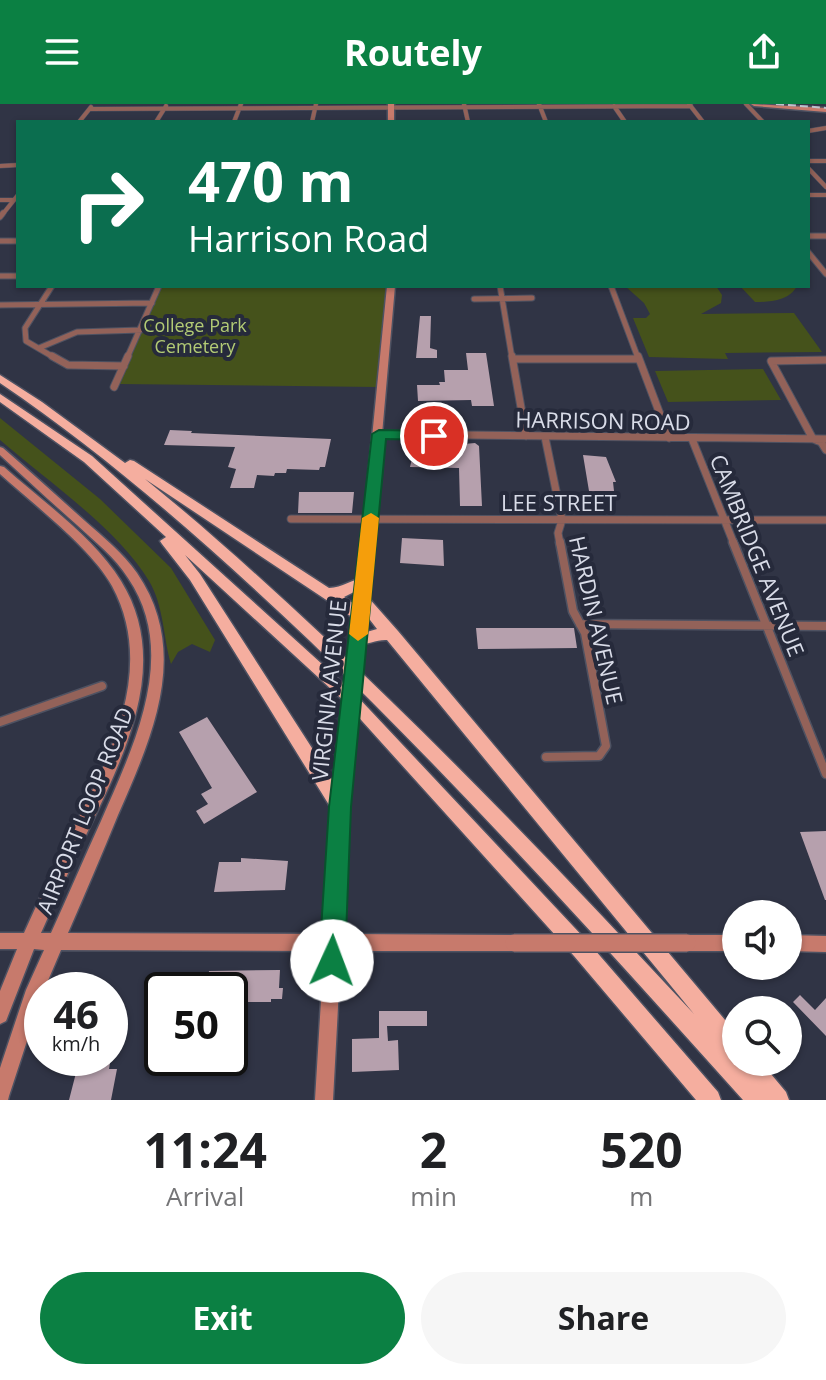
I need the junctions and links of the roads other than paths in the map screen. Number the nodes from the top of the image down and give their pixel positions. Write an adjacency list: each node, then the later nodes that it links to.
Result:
1 (94, 104): 12 (street)
2 (746, 104): 15 (street)
3 (754, 104): 13 (main road)
4 (614, 105): 5 (street); 10 (street)
5 (690, 105)
6 (240, 106): 7 (street); 11 (street)
7 (315, 106): 8 (street)
8 (391, 106): 9 (street)
9 (465, 106): 10 (street)
10 (540, 106)
11 (166, 107): 12 (street)
12 (90, 109): 14 (street)
13 (826, 110)
14 (81, 120)
15 (761, 120)
16 (810, 170): 17 (street)
17 (826, 187)
18 (16, 198): 19 (street); 20 (street)
19 (0, 200)
20 (0, 217)
21 (810, 254): 22 (street)
22 (826, 274)
23 (51, 288): 33 (street)
24 (158, 288): 31 (street)
25 (391, 288): 43 (main road, VIRGINIA AVENUE)
26 (500, 288): 28 (street)
27 (612, 288): 37 (street)
28 (502, 298): 29 (street); 30 (street); 36 (street)
29 (532, 298)
30 (474, 299)
31 (152, 303): 33 (street); 34 (street)
32 (0, 305): 33 (street)
33 (39, 305): 35 (street)
34 (141, 330): 35 (street); 39 (street)
35 (39, 348): 39 (street)
36 (513, 359): 37 (street); 44 (street)
37 (639, 359): 46 (street)
38 (826, 360): 48 (street)
39 (124, 366): 41 (street)
40 (0, 378): 52 (highway)
41 (114, 387)
42 (0, 397): 53 (highway)
43 (379, 434): 44 (street, HARRISON ROAD); 56 (main road, VIRGINIA AVENUE)
44 (526, 436): 45 (street, HARRISON ROAD)
45 (545, 437): 46 (street, HARRISON ROAD); 57 (street, HARDIN AVENUE)
46 (669, 438): 47 (street, HARRISON ROAD)
47 (692, 439): 48 (street, HARRISON ROAD); 58 (street, CAMBRIDGE AVENUE)
48 (813, 439): 49 (street, HARRISON ROAD); 51 (street)
49 (826, 439)
50 (0, 450): 75 (main road, AIRPORT LOOP ROAD)
51 (826, 450)
52 (107, 453): 61 (highway); 87 (highway)
53 (88, 459): 73 (highway); 86 (highway)
54 (0, 469): 74 (main road, AIRPORT LOOP ROAD)
55 (291, 519): 56 (street, LEE STREET)
56 (370, 519): 57 (street, LEE STREET); 60 (main road, VIRGINIA AVENUE)
57 (562, 520): 58 (street, LEE STREET); 63 (street, HARDIN AVENUE)
58 (725, 520): 59 (street, LEE STREET); 64 (street, CAMBRIDGE AVENUE)
59 (826, 520)
60 (363, 582): 61 (highway); 62 (main road, VIRGINIA AVENUE)
61 (326, 593): 62 (highway)
62 (361, 607): 66 (highway); 67 (main road, VIRGINIA AVENUE)
63 (580, 624): 64 (street); 70 (street, HARDIN AVENUE)
64 (766, 625): 65 (street); 71 (street, CAMBRIDGE AVENUE)
65 (826, 626)
66 (393, 635): 67 (highway); 82 (highway)
67 (358, 640): 73 (main road, VIRGINIA AVENUE, bridge)
68 (102, 686): 69 (street)
69 (0, 722)
70 (546, 757)
71 (823, 759): 72 (street, CAMBRIDGE AVENUE)
72 (826, 774)
73 (340, 807): 77 (main road, VIRGINIA AVENUE)
74 (29, 939): 75 (main road); 76 (main road); 81 (main road, AIRPORT LOOP ROAD)
75 (56, 939): 77 (main road); 84 (main road, AIRPORT LOOP ROAD)
76 (0, 941)
77 (332, 943): 78 (main road, bridge); 85 (main road, VIRGINIA AVENUE)
78 (722, 943)
79 (802, 943): 80 (main road)
80 (826, 944)
81 (0, 1015)
82 (722, 1032)
83 (758, 1076): 88 (highway)
84 (0, 1096)
85 (324, 1100)
86 (710, 1100)
87 (758, 1100)
88 (778, 1100)

